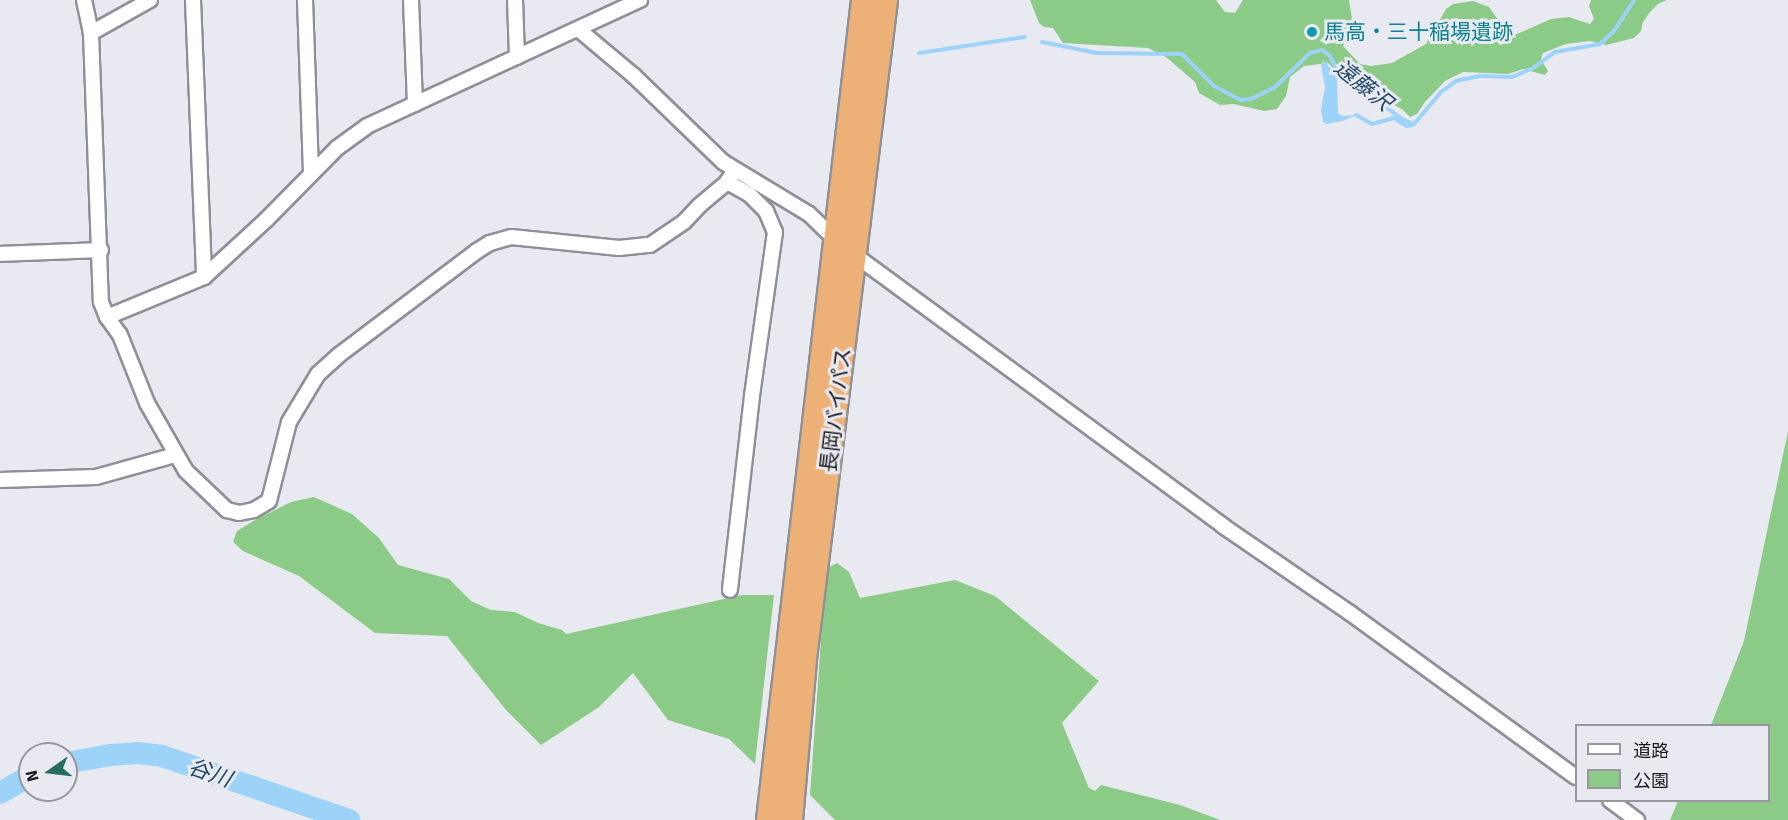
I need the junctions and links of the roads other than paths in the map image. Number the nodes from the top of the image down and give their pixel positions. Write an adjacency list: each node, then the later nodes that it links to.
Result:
1 (84, 0): 12 (street)
2 (150, 0): 12 (street)
3 (193, 0): 21 (street)
4 (305, 0): 15 (street)
5 (411, 0): 14 (street)
6 (515, 0): 13 (street)
7 (640, 0): 10 (street)
8 (864, 0): 17 (highway, 長岡バイパス)
9 (885, 0): 20 (highway, 長岡バイパス)
10 (607, 7): 11 (street)
11 (578, 28): 13 (street); 16 (street)
12 (91, 33): 18 (street)
13 (517, 57): 14 (street)
14 (415, 104): 15 (street)
15 (311, 172): 21 (street)
16 (731, 176): 17 (street); 23 (street); 25 (street)
17 (836, 240): 20 (street); 28 (highway, 長岡バイパス)
18 (101, 250): 19 (street); 22 (street)
19 (0, 254)
20 (855, 256): 26 (street); 29 (highway, 長岡バイパス)
21 (204, 277): 22 (street)
22 (107, 317): 23 (street)
23 (175, 455): 24 (street)
24 (0, 480)
25 (730, 590)
26 (1575, 776)
27 (1611, 802): 30 (street)
28 (769, 820)
29 (790, 820)
30 (1637, 820)

